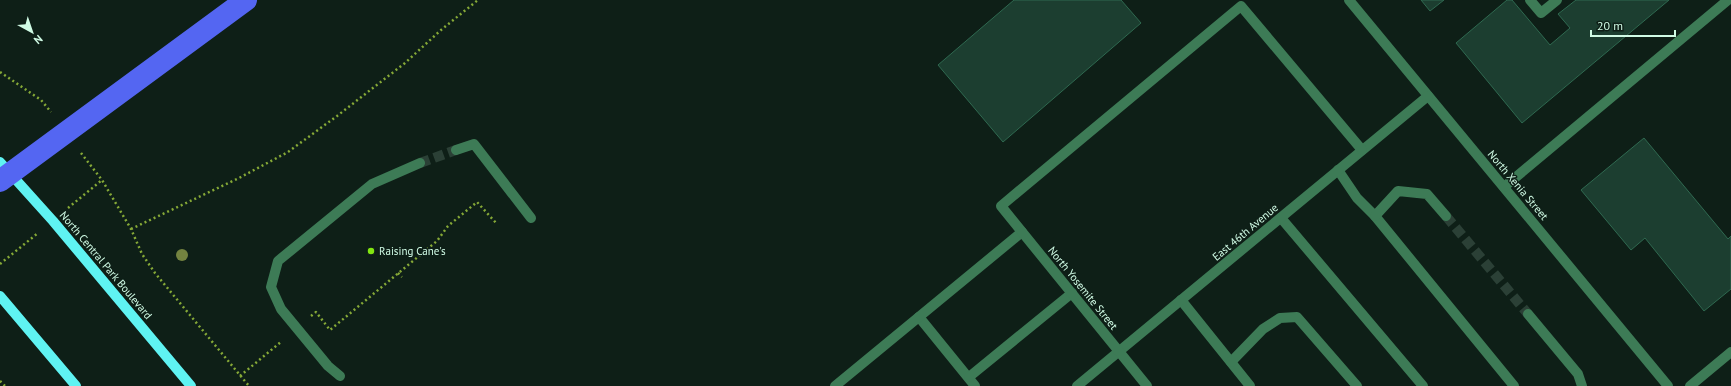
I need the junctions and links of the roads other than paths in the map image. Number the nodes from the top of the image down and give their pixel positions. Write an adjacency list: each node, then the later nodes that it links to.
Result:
1 (246, 0): 12 (highway)
2 (1349, 0): 7 (street, North Xenia Street)
3 (1530, 0): 4 (street)
4 (1557, 0)
5 (1728, 0): 13 (street)
6 (1239, 3): 9 (street); 18 (street, North Yosemite Street)
7 (1428, 96): 9 (street, East 46th Avenue); 13 (street, North Xenia Street)
8 (456, 150): 16 (street)
9 (1362, 150): 11 (street, East 46th Avenue)
10 (420, 163): 27 (street)
11 (1338, 170): 14 (street); 17 (street, East 46th Avenue)
12 (4, 172): 30 (main road, North Central Park Boulevard)
13 (1504, 187): 40 (street, North Xenia Street)
14 (1375, 216): 15 (street); 38 (street)
15 (1446, 216)
16 (531, 218)
17 (1281, 218): 21 (street, East 46th Avenue); 37 (street)
18 (1022, 232): 19 (street, North Yosemite Street); 23 (street)
19 (1072, 293): 24 (street, North Yosemite Street); 28 (street)
20 (0, 296): 29 (main road)
21 (1182, 300): 24 (street, East 46th Avenue); 26 (street)
22 (1528, 314): 39 (street)
23 (919, 317): 28 (street); 31 (street)
24 (1118, 351): 33 (street, East 46th Avenue); 34 (street, North Yosemite Street)
25 (1731, 352): 41 (street)
26 (1231, 362): 35 (street); 36 (street)
27 (340, 376)
28 (969, 378): 32 (street)
29 (76, 386)
30 (192, 386)
31 (835, 386)
32 (975, 386)
33 (1077, 386)
34 (1146, 386)
35 (1250, 386)
36 (1357, 386)
37 (1423, 386)
38 (1514, 386)
39 (1582, 386)
40 (1668, 386)
41 (1690, 386)

